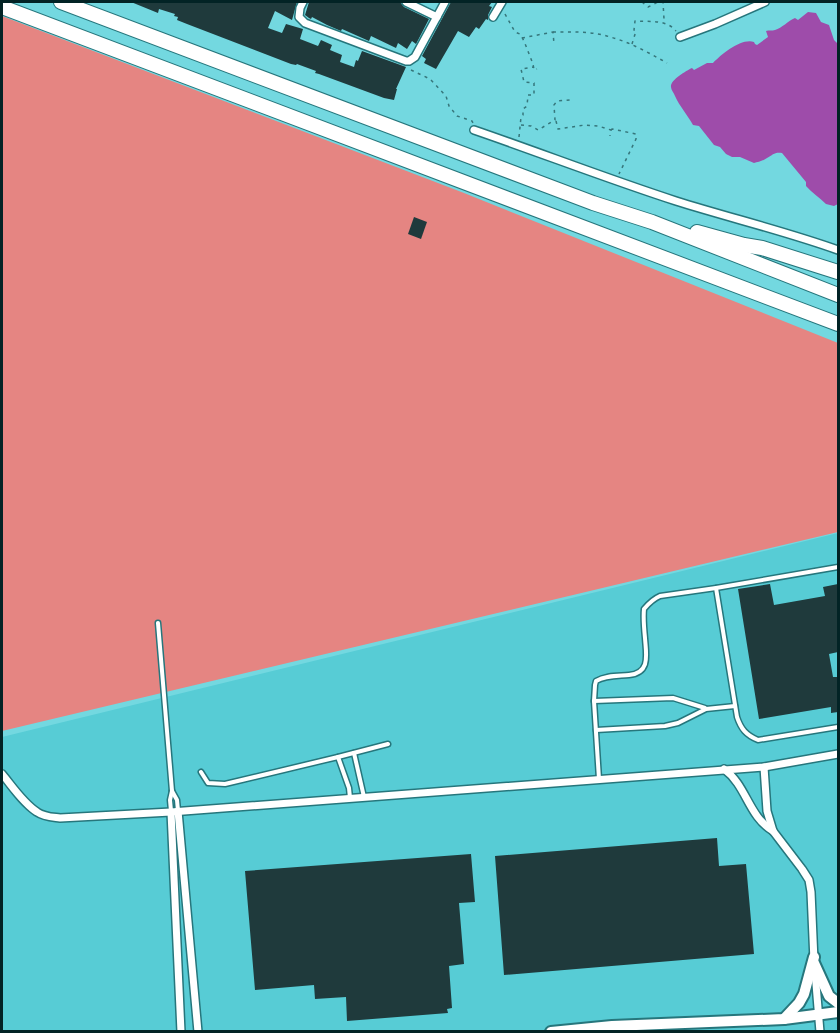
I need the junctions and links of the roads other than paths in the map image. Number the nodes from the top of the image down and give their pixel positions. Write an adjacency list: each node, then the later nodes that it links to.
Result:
1 (61, 2): 13 (highway)
2 (303, 2): 8 (street)
3 (406, 2): 8 (street)
4 (445, 2): 8 (street)
5 (765, 2): 10 (street)
6 (501, 4): 9 (street)
7 (2, 7): 12 (highway)
8 (436, 17)
9 (493, 17)
10 (680, 36)
11 (474, 130): 14 (street)
12 (566, 220): 17 (highway); 18 (highway)
13 (652, 222): 15 (highway); 16 (highway)
14 (838, 250)
15 (838, 272)
16 (838, 295)
17 (838, 324)
18 (838, 334)
19 (838, 567): 20 (lane)
20 (716, 588): 22 (lane); 23 (lane)
21 (158, 623): 38 (lane)
22 (594, 701): 24 (lane); 26 (lane)
23 (735, 706): 24 (lane); 25 (lane)
24 (706, 709): 26 (lane)
25 (838, 727)
26 (596, 730): 35 (lane)
27 (388, 744): 28 (lane)
28 (354, 753): 30 (lane); 36 (lane)
29 (838, 754): 31 (street)
30 (338, 757): 33 (lane); 37 (lane)
31 (764, 766): 32 (street); 39 (street)
32 (724, 769): 35 (street); 39 (street)
33 (201, 772)
34 (2, 774): 38 (street)
35 (599, 779): 36 (street)
36 (364, 797): 37 (street)
37 (350, 798): 38 (street)
38 (175, 811): 45 (street); 46 (street)
39 (773, 831): 40 (street)
40 (814, 960): 41 (main road); 43 (street); 44 (main road)
41 (838, 1003)
42 (838, 1012): 43 (main road)
43 (818, 1015): 44 (main road); 48 (street)
44 (784, 1019): 47 (main road)
45 (181, 1032)
46 (198, 1032)
47 (552, 1032)
48 (820, 1032)

